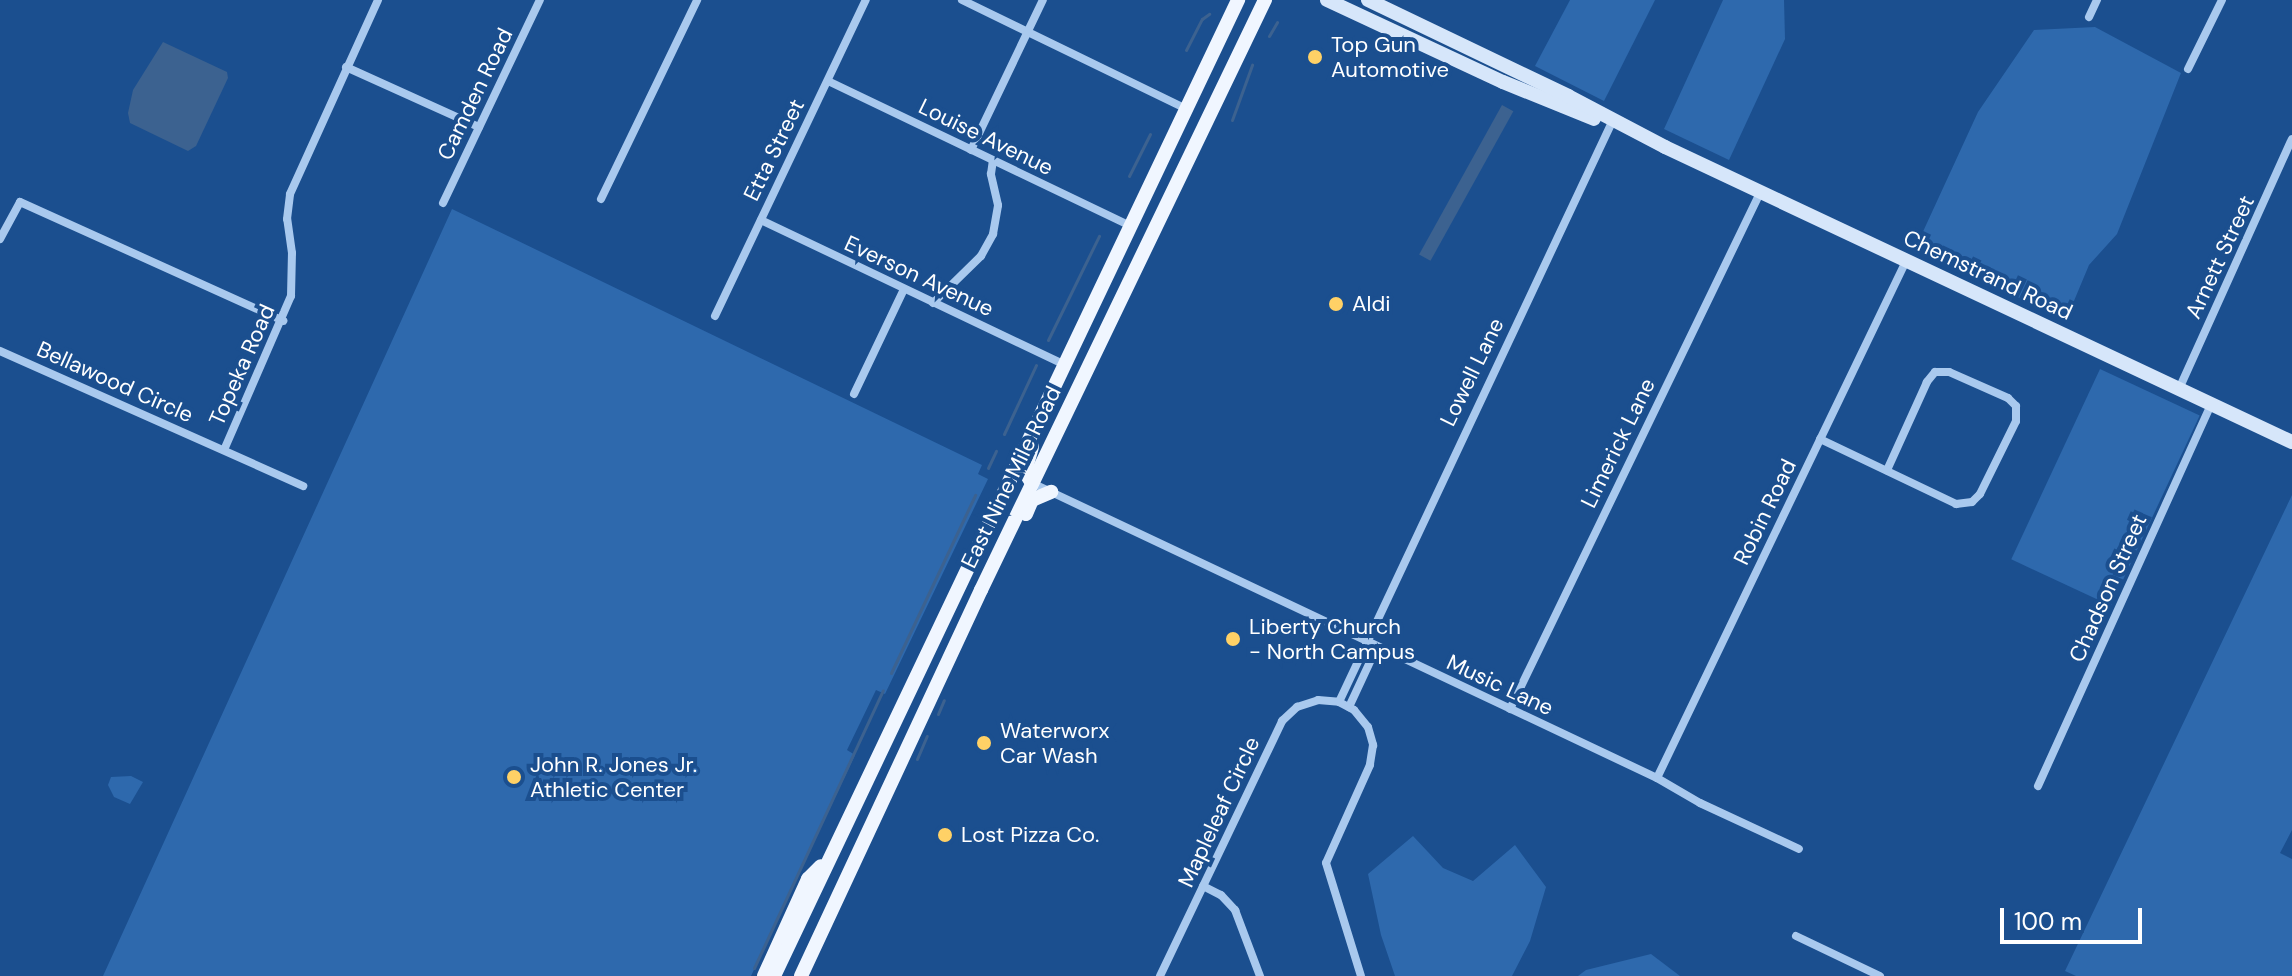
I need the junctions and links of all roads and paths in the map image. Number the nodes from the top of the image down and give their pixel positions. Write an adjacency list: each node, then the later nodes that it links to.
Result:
1 (378, 0): 17 (street, Topeka Road)
2 (540, 0): 22 (street, Camden Road)
3 (697, 0): 28 (street)
4 (866, 0): 19 (street, Etta Street)
5 (962, 0): 16 (street)
6 (1043, 0): 16 (street)
7 (1238, 0): 20 (main road, East Nine Mile Road)
8 (1256, 0): 26 (main road)
9 (1265, 0): 26 (main road, East Nine Mile Road)
10 (1273, 0): 34 (main road)
11 (1327, 0): 21 (street, Chemstrand Road)
12 (1368, 0): 21 (street, Chemstrand Road)
13 (2097, 0): 15 (street)
14 (2222, 0): 18 (street)
15 (2089, 17)
16 (1027, 32): 20 (street); 24 (street)
17 (346, 67): 22 (street); 39 (street, Topeka Road)
18 (2188, 69)
19 (828, 81): 24 (street, Louise Avenue); 30 (street, Etta Street)
20 (1186, 109): 31 (main road, East Nine Mile Road)
21 (1611, 122): 27 (street, Chemstrand Road); 57 (street, Lowell Lane)
22 (479, 127): 29 (street, Camden Road)
23 (2292, 139): 43 (street, Arnett Street)
24 (971, 150): 25 (street, Louise Avenue)
25 (993, 160): 31 (street, Louise Avenue); 37 (street)
26 (1182, 172): 34 (main road, East Nine Mile Road)
27 (1760, 193): 33 (street, Chemstrand Road); 61 (street, Limerick Lane)
28 (601, 199)
29 (443, 203)
30 (761, 220): 35 (street, Everson Avenue); 38 (street, Etta Street)
31 (1130, 226): 36 (main road); 42 (main road, East Nine Mile Road)
32 (0, 239): 39 (street)
33 (1906, 261): 43 (street, Chemstrand Road); 46 (street, Robin Road)
34 (1129, 281): 36 (main road, East Nine Mile Road)
35 (904, 289): 37 (street, Everson Avenue); 44 (street)
36 (1120, 300): 48 (main road, East Nine Mile Road)
37 (933, 303): 42 (street, Everson Avenue)
38 (715, 316)
39 (283, 321): 49 (street, Topeka Road)
40 (1122, 322): 48 (main road)
41 (0, 351): 49 (street, Bellawood Circle)
42 (1063, 364): 51 (main road, East Nine Mile Road); 52 (main road)
43 (2179, 389): 45 (street, Chemstrand Road)
44 (854, 394)
45 (2211, 404): 47 (street, Chemstrand Road); 65 (street, Chadson Street)
46 (1820, 439): 50 (street); 64 (street, Robin Road)
47 (2292, 442)
48 (1049, 448): 52 (main road, East Nine Mile Road)
49 (224, 450): 53 (street, Bellawood Circle)
50 (1887, 470): 50 (street)
51 (1011, 473): 52 (street, Music Lane); 56 (main road, East Nine Mile Road)
52 (1032, 483): 54 (street, Music Lane); 55 (main road, East Nine Mile Road)
53 (303, 486)
54 (1051, 492): 55 (main road); 57 (street, Music Lane)
55 (981, 590): 62 (main road, East Nine Mile Road)
56 (943, 616): 62 (main road); 63 (main road, East Nine Mile Road)
57 (1365, 641): 58 (street, Music Lane); 59 (street)
58 (1377, 647): 60 (street); 61 (street, Music Lane)
59 (1339, 702): 60 (street); 68 (street, Mapleleaf Circle)
60 (1349, 707): 76 (street)
61 (1510, 709): 64 (street, Music Lane)
62 (910, 740): 73 (main road, East Nine Mile Road)
63 (872, 766): 67 (main road, East Nine Mile Road); 72 (main road)
64 (1657, 778): 66 (street, Music Lane)
65 (2038, 786)
66 (1799, 849)
67 (830, 857): 70 (main road); 71 (main road, East Nine Mile Road)
68 (1203, 886): 74 (street, Mapleleaf Circle); 75 (street)
69 (1796, 936): 77 (street)
70 (764, 976)
71 (774, 976)
72 (783, 976)
73 (801, 976)
74 (1160, 976)
75 (1260, 976)
76 (1361, 976)
77 (1880, 976)

